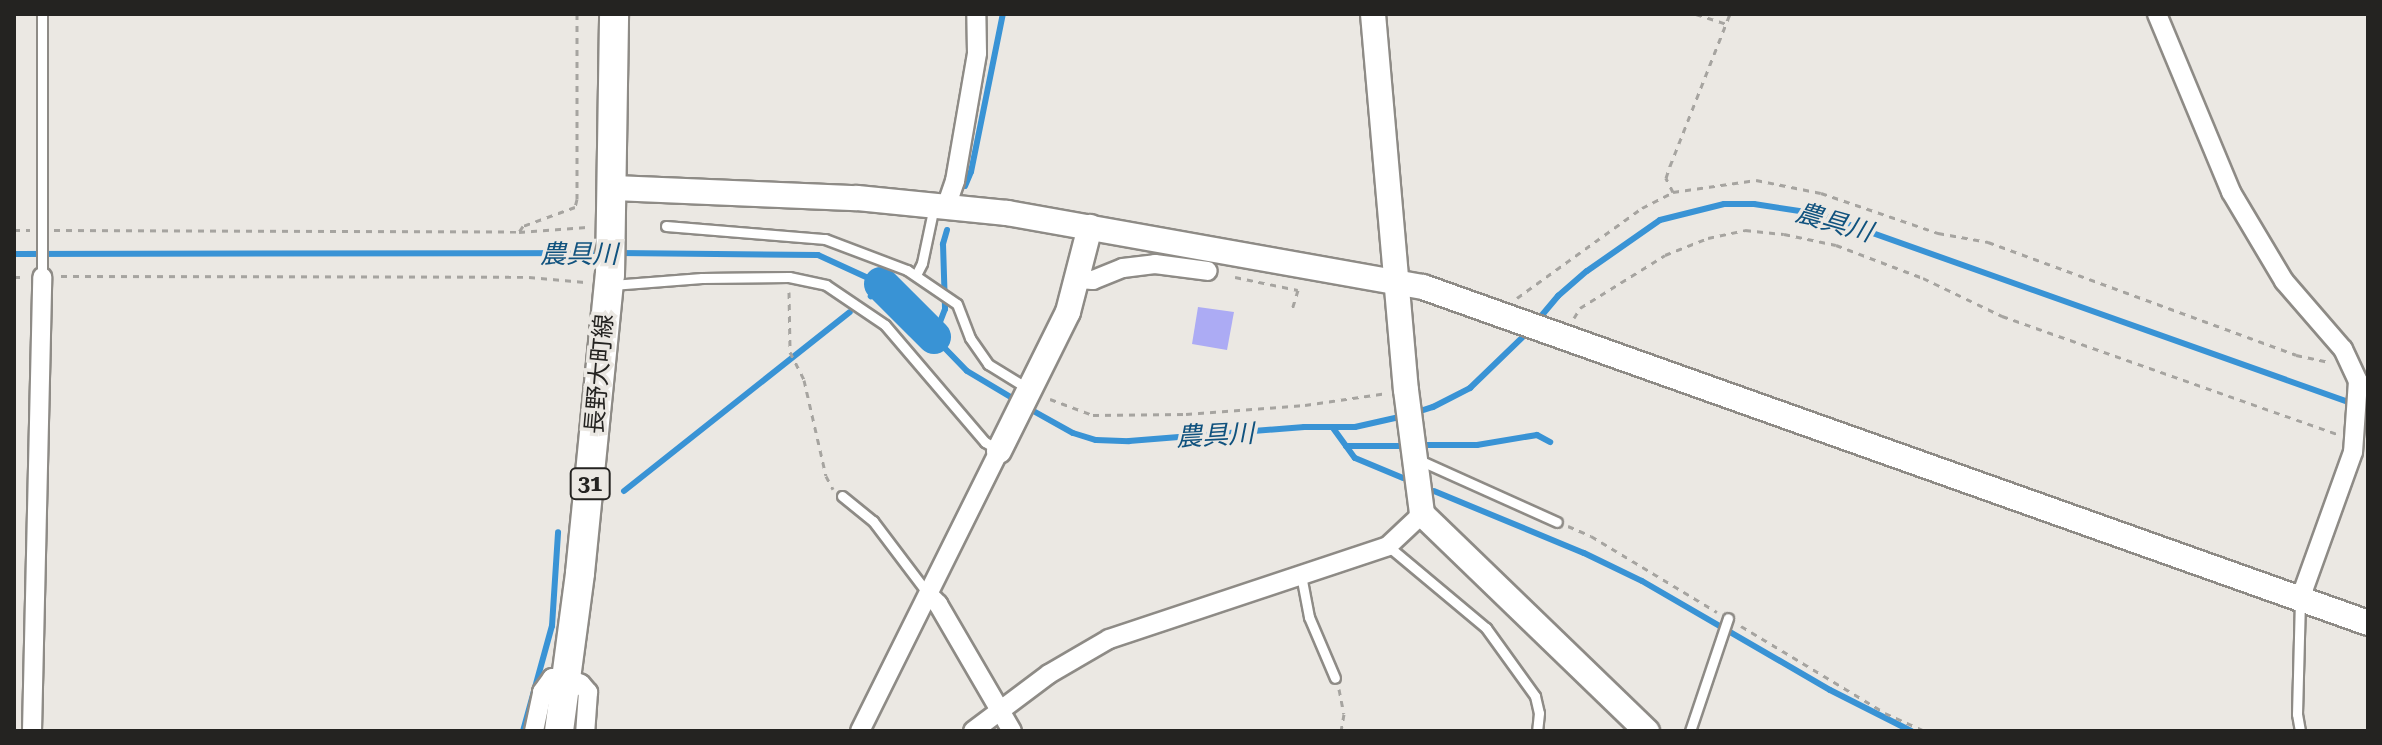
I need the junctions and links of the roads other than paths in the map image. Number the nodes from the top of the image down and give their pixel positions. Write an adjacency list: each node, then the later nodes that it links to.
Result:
1 (42, 14): 10 (lane)
2 (614, 14): 6 (main road, 長野大町線 / 31)
3 (976, 14): 7 (street)
4 (1373, 14): 15 (street)
5 (2157, 14): 25 (street)
6 (614, 188): 7 (street); 14 (main road, 長野大町線 / 31)
7 (940, 206): 9 (street); 12 (lane)
8 (666, 226): 12 (lane)
9 (1090, 227): 13 (street); 15 (street)
10 (42, 271): 31 (street)
11 (1208, 271): 13 (street)
12 (916, 275): 16 (lane)
13 (1078, 279): 16 (street)
14 (609, 280): 17 (lane); 28 (main road, 長野大町線 / 31)
15 (1396, 281): 18 (street); 25 (street)
16 (1028, 394): 17 (street)
17 (1002, 446): 24 (street)
18 (1414, 455): 20 (street); 21 (lane)
19 (842, 496): 24 (lane)
20 (1422, 514): 22 (street); 39 (street)
21 (1557, 522)
22 (1388, 546): 23 (street); 38 (lane)
23 (1301, 575): 29 (lane); 30 (street)
24 (929, 595): 30 (street); 35 (street)
25 (2300, 599): 27 (street); 41 (lane)
26 (1727, 619): 40 (lane)
27 (2368, 623)
28 (567, 678): 32 (street); 33 (main road, 長野大町線 / 31); 34 (street)
29 (1335, 678)
30 (998, 711): 36 (street); 37 (street)
31 (32, 731)
32 (534, 731)
33 (559, 731)
34 (585, 731)
35 (860, 731)
36 (973, 731)
37 (1012, 731)
38 (1537, 731)
39 (1647, 731)
40 (1690, 731)
41 (2300, 731)

